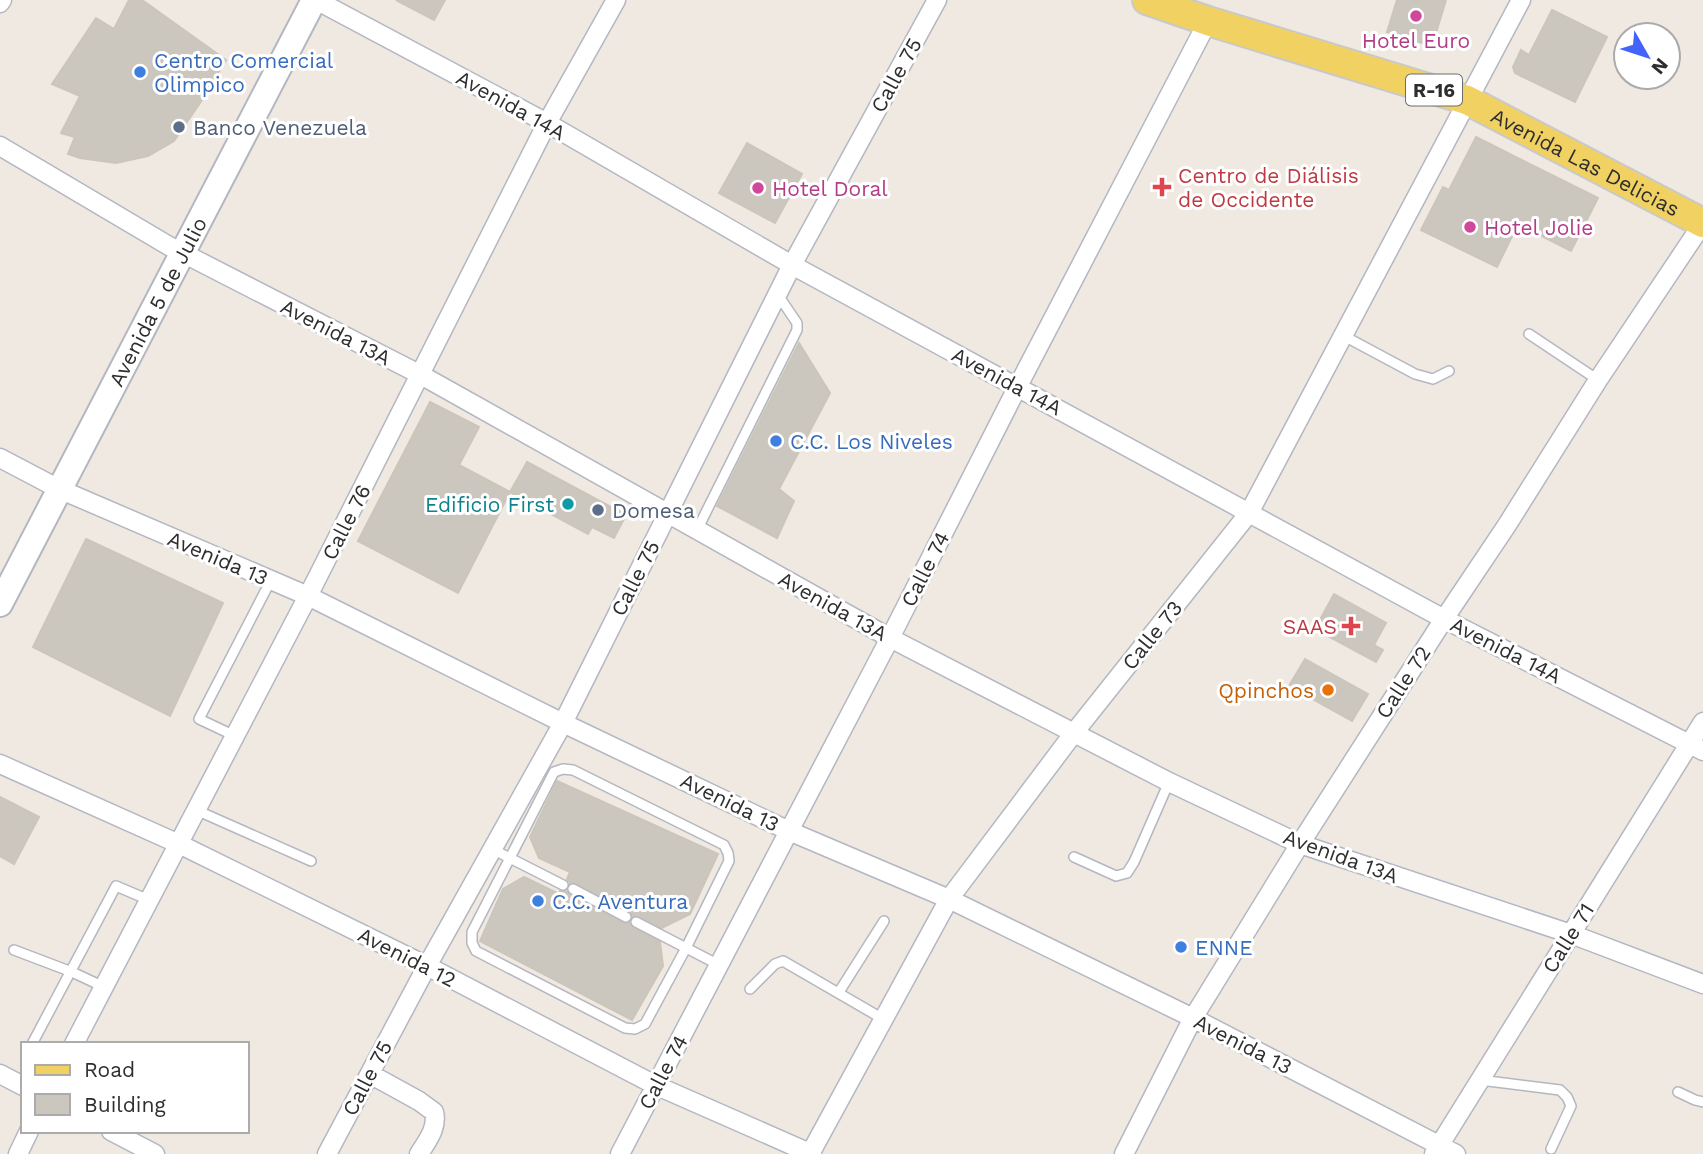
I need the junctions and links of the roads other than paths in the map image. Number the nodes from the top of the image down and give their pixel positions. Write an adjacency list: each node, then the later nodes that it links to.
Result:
1 (297, 0): 14 (main road, Avenida 5 de Julio)
2 (315, 0): 10 (street, Avenida 14A); 14 (main road, Avenida 5 de Julio)
3 (616, 0): 10 (street, Calle 76)
4 (937, 0): 15 (street, Calle 75)
5 (1147, 0): 8 (main road, Avenida Las Delicias / R-16)
6 (1521, 0): 9 (street)
7 (1533, 0): 9 (street)
8 (1205, 10): 9 (main road, Avenida Las Delicias / R-16); 22 (street, Calle 74)
9 (1475, 96): 12 (main road, R-16); 13 (main road, Avenida Las Delicias / R-16); 18 (street, Calle 73)
10 (547, 123): 15 (street, Avenida 14A); 20 (street, Calle 76)
11 (0, 146): 14 (street, Avenida 13A)
12 (1703, 205)
13 (1703, 223): 21 (street, Calle 72)
14 (175, 250): 20 (street, Avenida 13A); 24 (main road, Avenida 5 de Julio)
15 (792, 265): 16 (street, Calle 75); 22 (street, Avenida 14A)
16 (778, 293): 25 (street, Calle 75); 27 (lane)
17 (1529, 334): 21 (lane)
18 (1344, 335): 19 (lane); 26 (street, Calle 73)
19 (1449, 371)
20 (421, 375): 25 (street, Avenida 13A); 30 (street, Calle 76)
21 (1598, 380): 32 (street, Calle 72)
22 (1018, 386): 26 (street, Avenida 14A); 33 (street, Calle 74)
23 (0, 458): 24 (street, Avenida 13)
24 (53, 485): 28 (main road, Avenida 5 de Julio); 29 (street, Avenida 13); 31 (main road, Avenida 5 de Julio)
25 (667, 513): 27 (street, Avenida 13A); 35 (street, Calle 75)
26 (1249, 513): 32 (street, Avenida 14A); 36 (street, Calle 73)
27 (697, 530): 33 (street, Avenida 13A)
28 (0, 571)
29 (271, 580): 30 (street, Avenida 13); 37 (lane)
30 (308, 596): 35 (street, Avenida 13); 37 (street, Calle 76)
31 (0, 604)
32 (1444, 619): 38 (street, Avenida 14A); 44 (street, Calle 72)
33 (890, 638): 36 (street, Avenida 13A); 42 (street, Calle 74)
34 (1703, 722): 38 (street, Calle 71)
35 (563, 723): 42 (street, Avenida 13); 45 (street, Calle 75)
36 (1073, 733): 40 (street, Avenida 13A); 49 (street, Calle 73)
37 (235, 736): 41 (street, Calle 76)
38 (1696, 747): 54 (street, Calle 71)
39 (0, 764): 43 (street, Avenida 12)
40 (1169, 782): 44 (street, Avenida 13A); 46 (lane)
41 (196, 810): 43 (street, Calle 76); 48 (lane)
42 (789, 831): 49 (street, Avenida 13); 57 (street, Calle 74)
43 (179, 844): 50 (street, Calle 76); 58 (street, Avenida 12)
44 (1300, 844): 54 (street, Avenida 13A); 64 (street, Calle 72)
45 (492, 849): 47 (lane); 58 (street, Calle 75)
46 (1074, 857)
47 (510, 858): 51 (lane); 55 (lane); 55 (lane)
48 (311, 861)
49 (949, 899): 64 (street, Avenida 13); 65 (street, Calle 73)
50 (149, 901): 59 (lane); 61 (street, Calle 76)
51 (626, 917)
52 (884, 921): 63 (lane)
53 (636, 922): 55 (lane)
54 (1571, 934): 60 (street, Avenida 13A); 70 (street, Calle 71)
55 (686, 948): 57 (lane)
56 (14, 950): 59 (lane)
57 (719, 965): 72 (street, Calle 74)
58 (427, 966): 69 (street, Calle 75); 72 (street, Avenida 12)
59 (72, 972): 61 (lane); 66 (lane)
60 (1703, 984)
61 (104, 987): 67 (street, Calle 76)
62 (750, 989): 63 (lane)
63 (838, 992): 65 (lane)
64 (1193, 1018): 78 (street, Avenida 13); 85 (street, Calle 72)
65 (883, 1019): 84 (street, Calle 73)
66 (34, 1042)
67 (75, 1042)
68 (0, 1074): 71 (street)
69 (370, 1074): 81 (street, Calle 75); 82 (street)
70 (1480, 1080): 77 (lane); 78 (street, Calle 71)
71 (21, 1085)
72 (655, 1085): 83 (street, Calle 74); 84 (street, Avenida 12)
73 (1678, 1091): 74 (lane)
74 (1703, 1102)
75 (28, 1133): 79 (street)
76 (115, 1133): 80 (street)
77 (1551, 1149)
78 (1436, 1150): 86 (street, Avenida 13)
79 (18, 1154)
80 (155, 1154)
81 (327, 1154)
82 (419, 1154)
83 (620, 1154)
84 (811, 1154)
85 (1124, 1154)
86 (1456, 1154)

